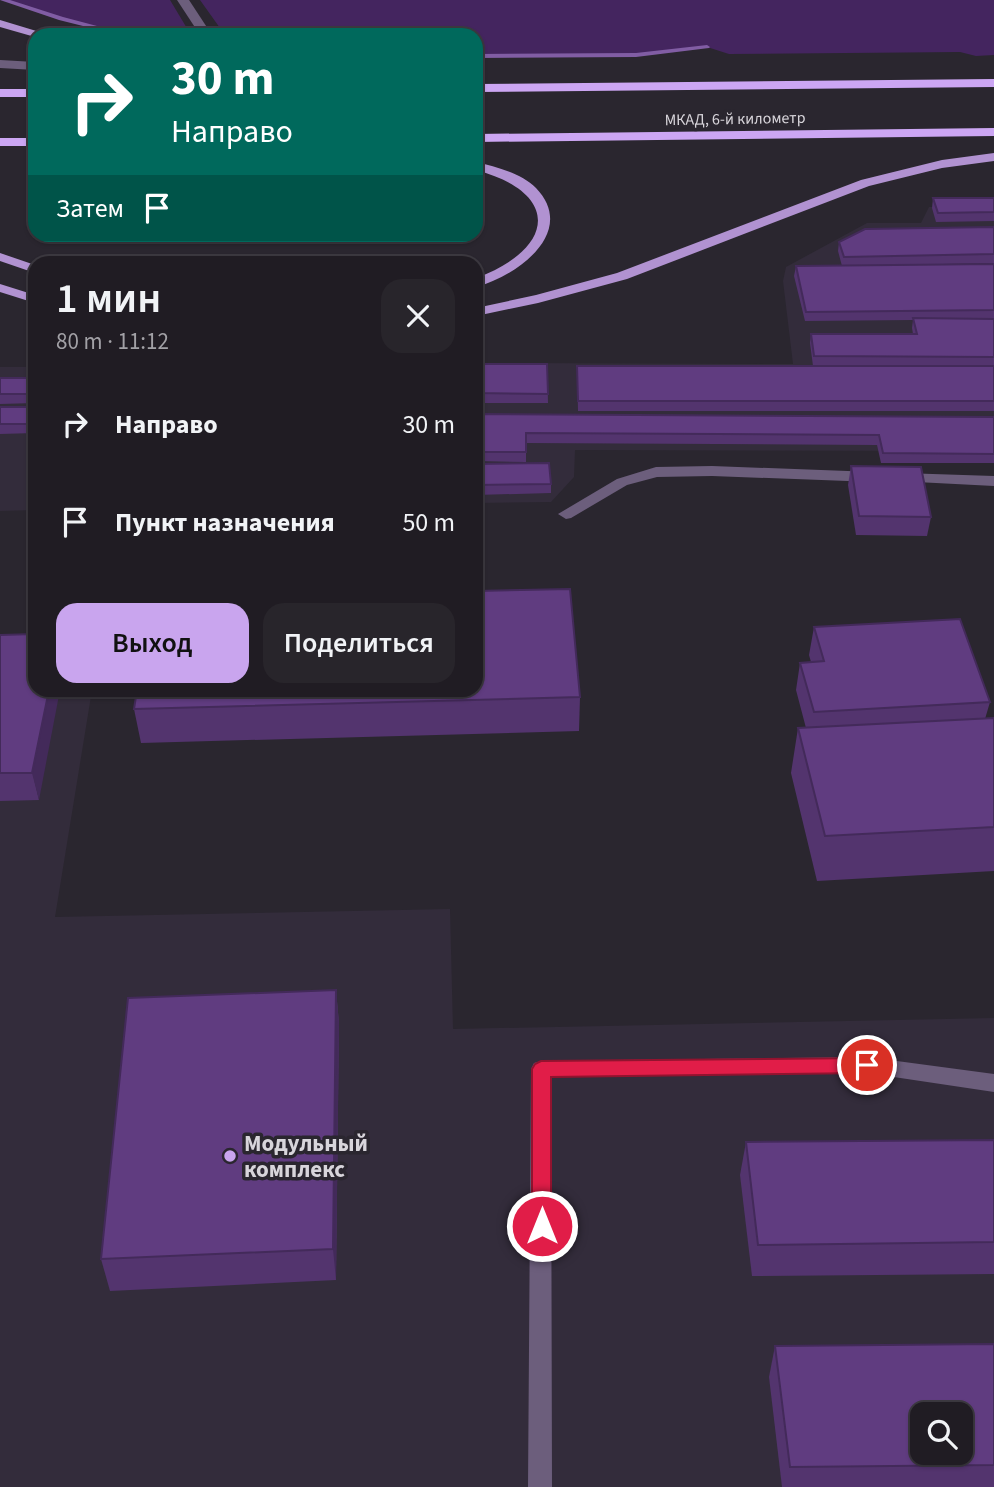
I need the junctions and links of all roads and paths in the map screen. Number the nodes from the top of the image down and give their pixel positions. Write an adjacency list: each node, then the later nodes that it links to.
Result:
1 (183, 0): 3 (lane)
2 (0, 23): 4 (main road)
3 (201, 28)
4 (28, 32)
5 (0, 64): 6 (lane)
6 (28, 66)
7 (994, 83): 8 (highway, МКАД, 6-й километр)
8 (483, 86)
9 (0, 93): 10 (highway)
10 (28, 93)
11 (994, 132): 12 (highway, МКАД, 6-й километр)
12 (483, 138)
13 (0, 143): 14 (highway)
14 (28, 143)
15 (994, 157): 22 (main road)
16 (483, 168): 19 (main road)
17 (0, 257): 18 (main road)
18 (28, 267)
19 (483, 280)
20 (0, 288): 21 (main road)
21 (28, 297)
22 (483, 311)
23 (994, 481): 24 (lane)
24 (566, 514)
25 (994, 1083): 26 (lane)
26 (540, 1487)

